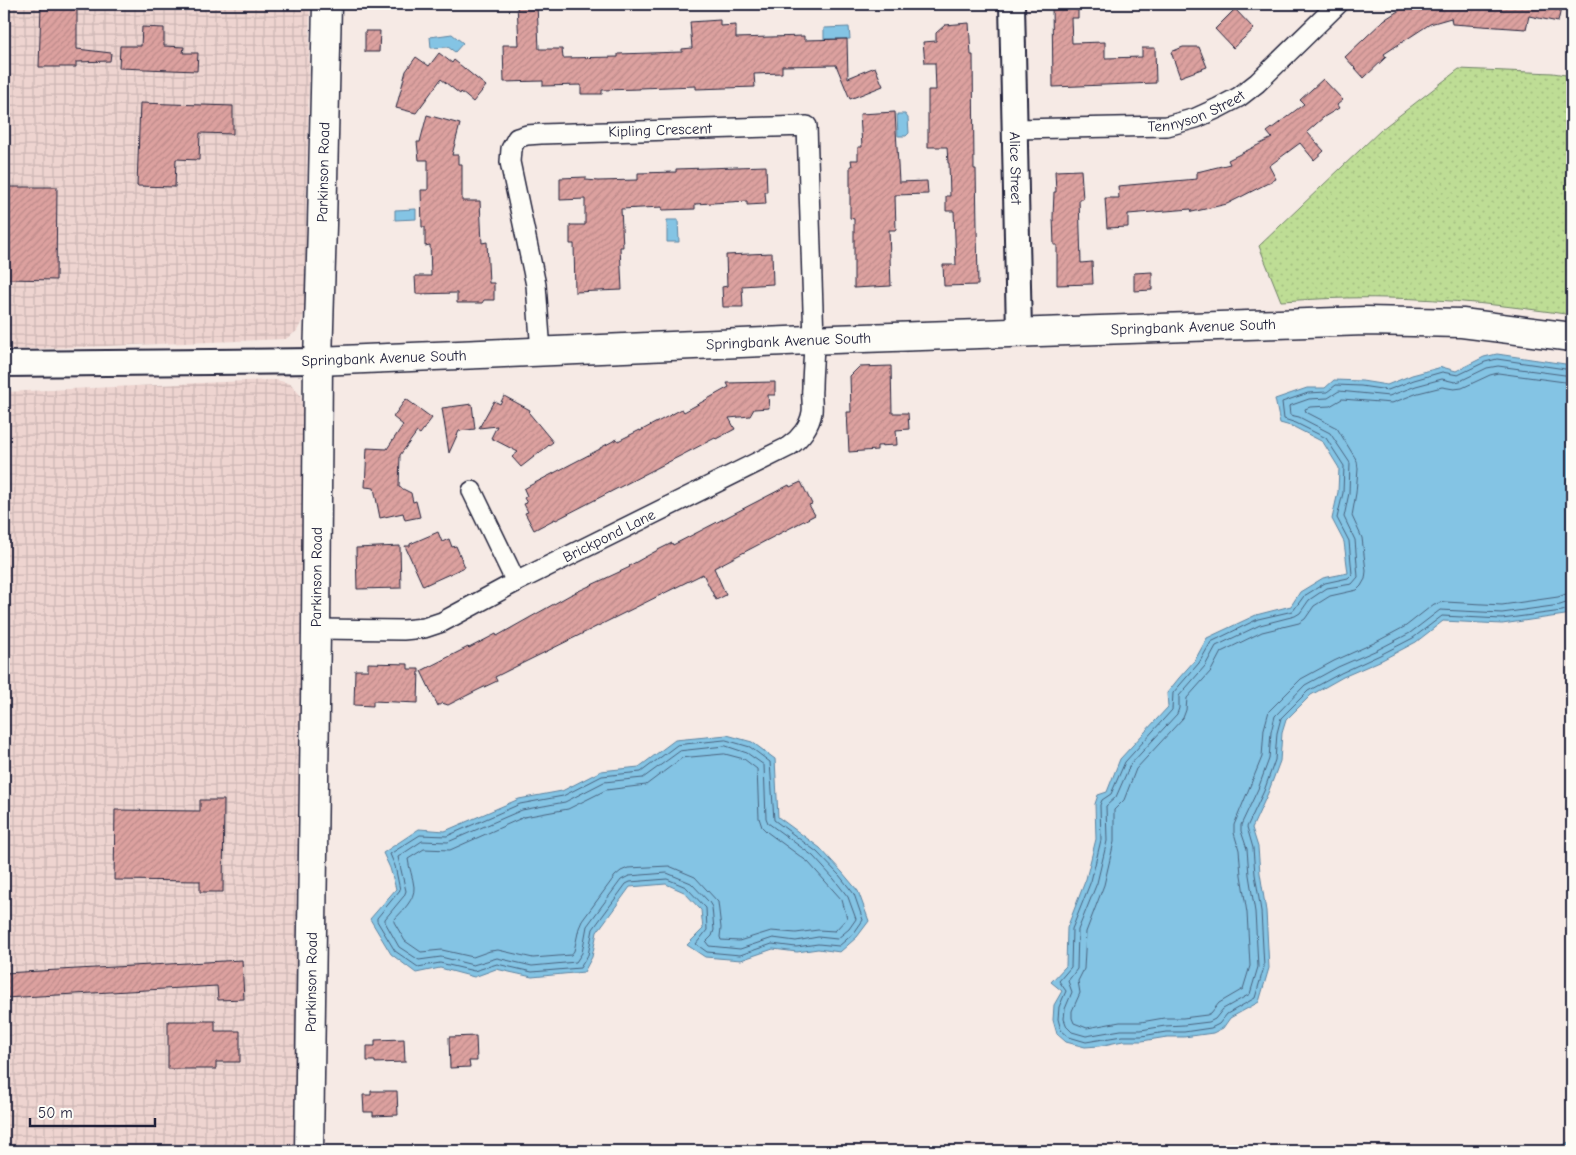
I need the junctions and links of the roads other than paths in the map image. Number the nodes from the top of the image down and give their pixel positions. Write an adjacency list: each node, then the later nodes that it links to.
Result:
1 (326, 4): 9 (main road, Parkinson Road)
2 (1012, 4): 4 (street, Alice Street)
3 (1333, 5): 4 (street, Tennyson Street)
4 (1015, 130): 5 (street, Alice Street)
5 (1019, 332): 6 (main road, Springbank Avenue South); 7 (main road, Springbank Avenue South)
6 (1572, 337)
7 (814, 340): 8 (main road, Springbank Avenue South); 8 (street, Kipling Crescent); 12 (street, Brickpond Lane)
8 (541, 352): 9 (main road, Springbank Avenue South)
9 (318, 361): 10 (street, Springbank Avenue South); 13 (main road, Parkinson Road)
10 (4, 364)
11 (472, 491): 12 (street)
12 (516, 582): 13 (street, Brickpond Lane)
13 (316, 629): 14 (main road, Parkinson Road)
14 (309, 1151)

